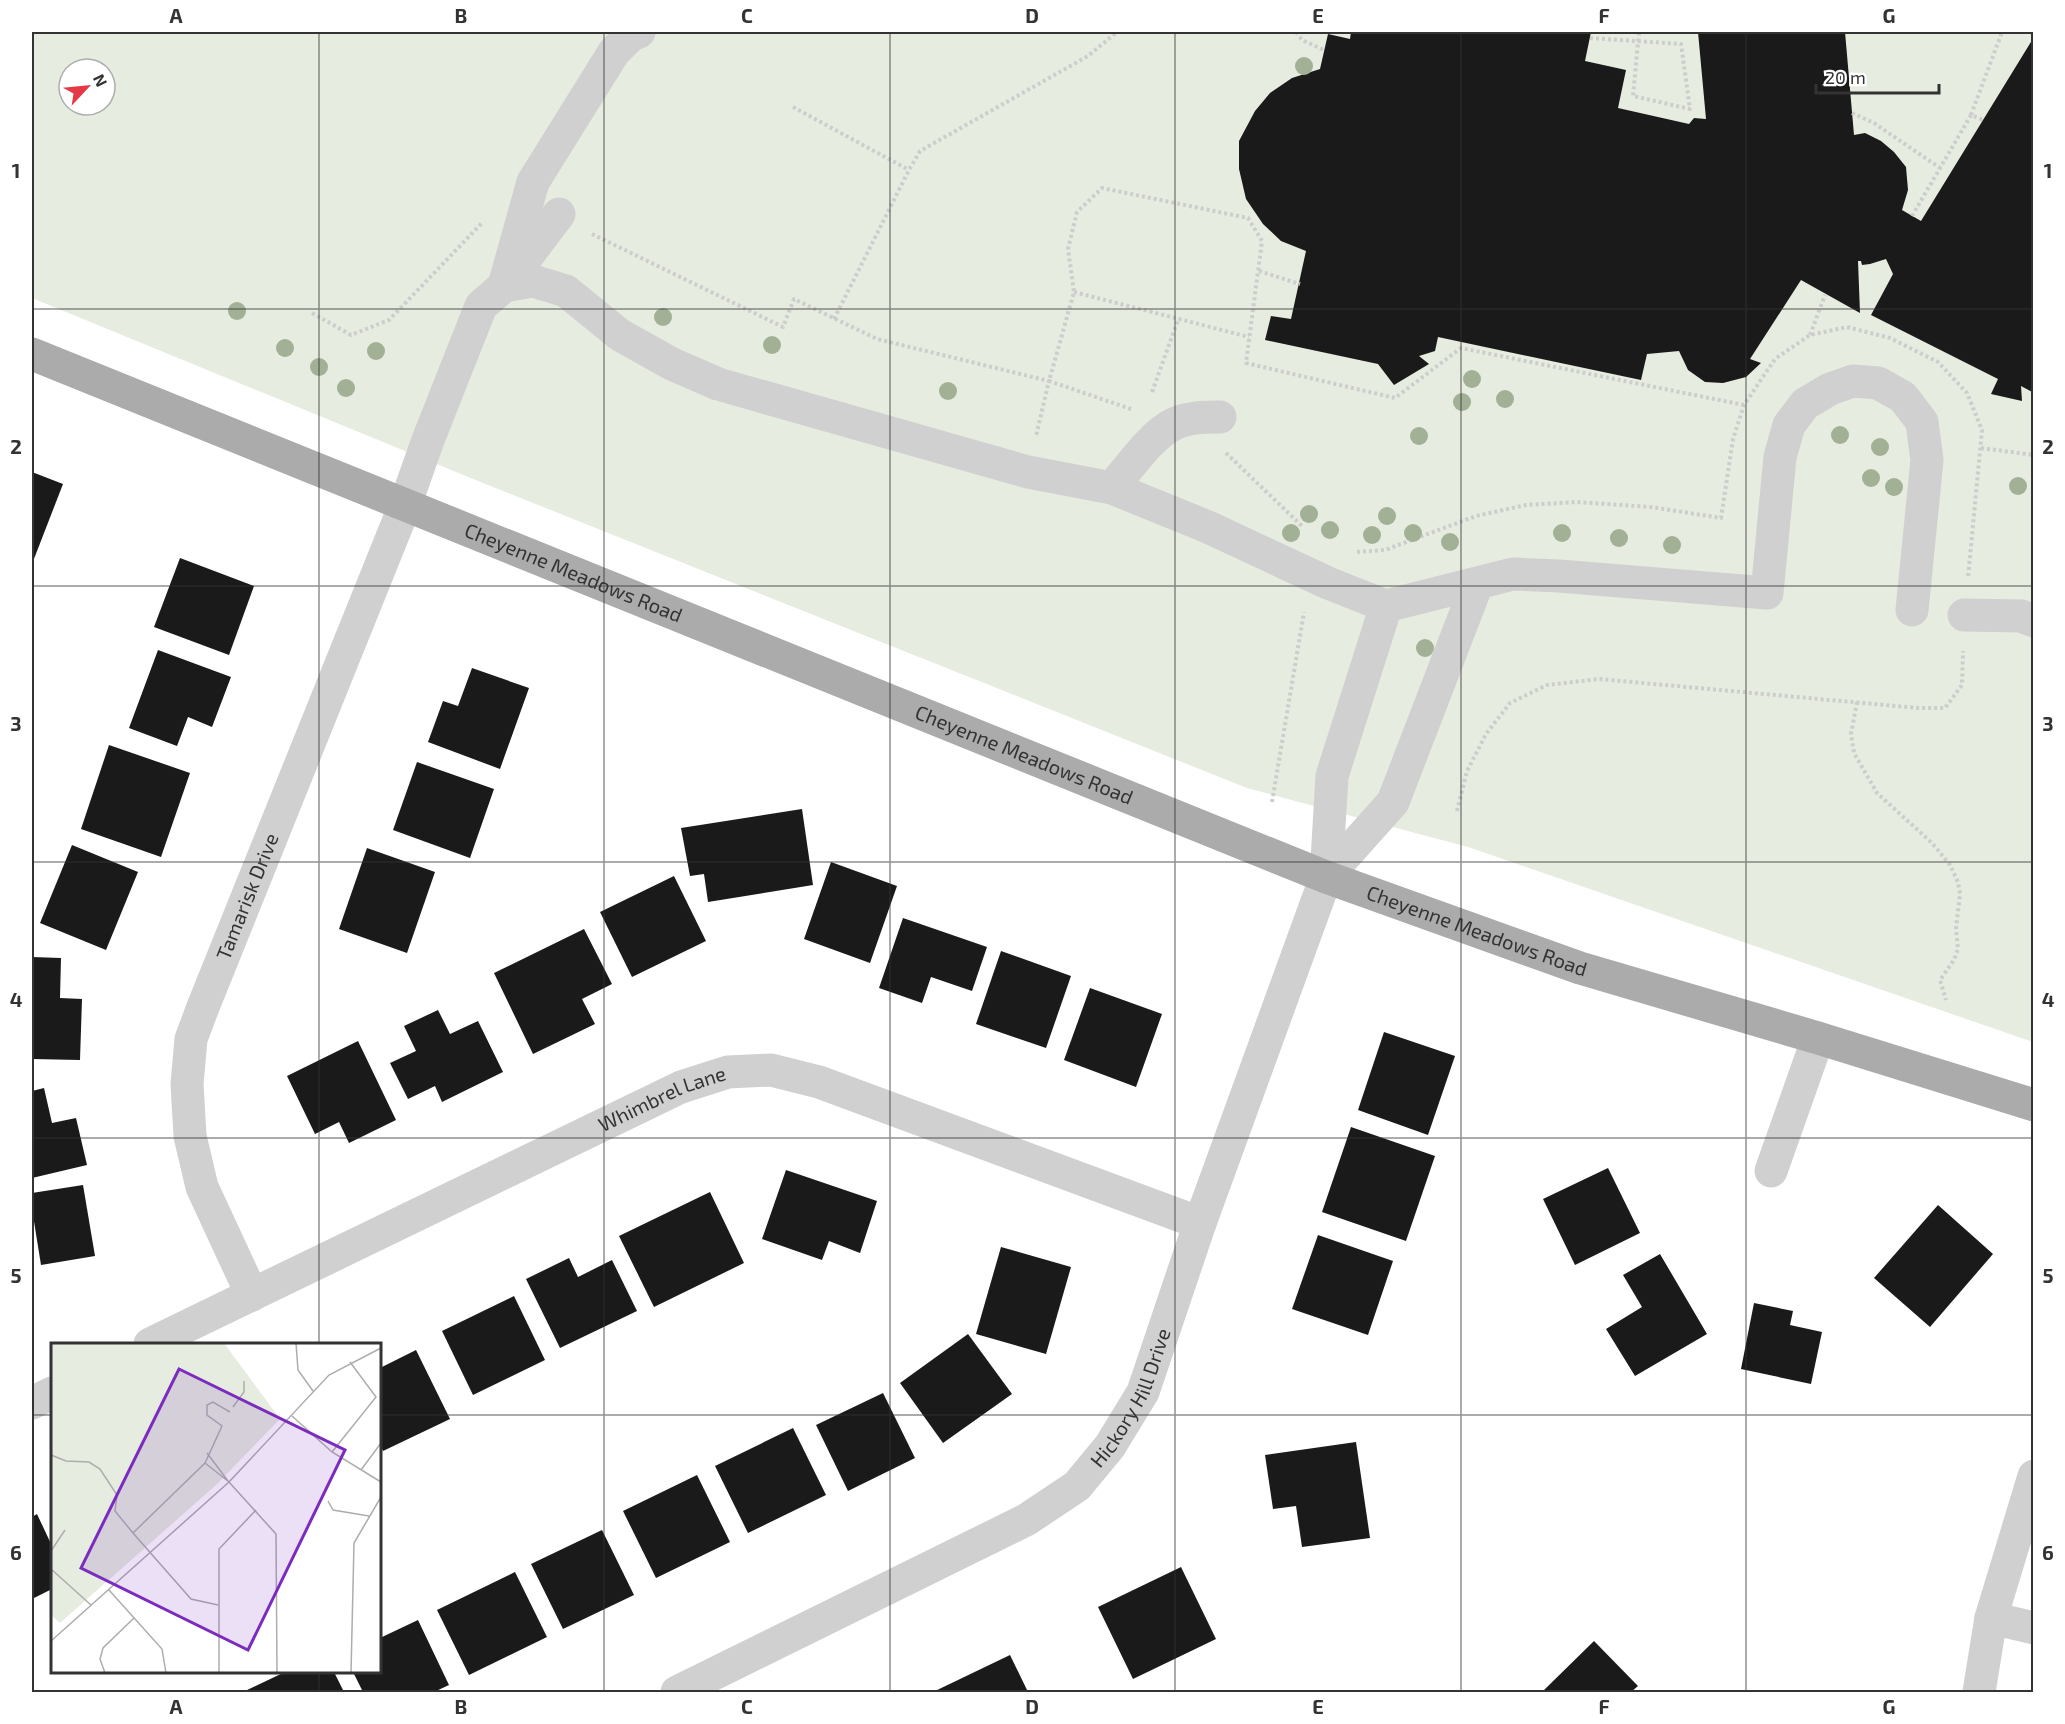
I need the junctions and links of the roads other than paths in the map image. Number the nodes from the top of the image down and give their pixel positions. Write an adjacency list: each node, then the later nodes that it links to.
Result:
1 (639, 32): 3 (street)
2 (559, 214): 3 (street, Tamarisk Drive)
3 (504, 286): 6 (street); 7 (street, Tamarisk Drive)
4 (32, 354): 7 (main road, Cheyenne Meadows Road)
5 (1220, 417): 6 (street)
6 (1112, 488): 9 (street)
7 (405, 505): 13 (main road, Cheyenne Meadows Road); 18 (street, Tamarisk Drive)
8 (1477, 584): 9 (street); 10 (street); 13 (street)
9 (1386, 606): 13 (street)
10 (1912, 610)
11 (2029, 614): 12 (street)
12 (1964, 615)
13 (1326, 877): 14 (main road, Cheyenne Meadows Road); 17 (street, Hickory Hill Drive)
14 (1818, 1038): 15 (main road, Cheyenne Meadows Road); 16 (street)
15 (2034, 1105)
16 (1771, 1171)
17 (1200, 1222): 18 (street, Whimbrel Lane); 25 (street, Hickory Hill Drive)
18 (252, 1295): 19 (street, Whimbrel Lane)
19 (152, 1343)
20 (51, 1393): 21 (street)
21 (32, 1403)
22 (2034, 1476): 23 (street)
23 (1991, 1618): 24 (street); 26 (street)
24 (2034, 1628)
25 (677, 1692)
26 (1979, 1692)

